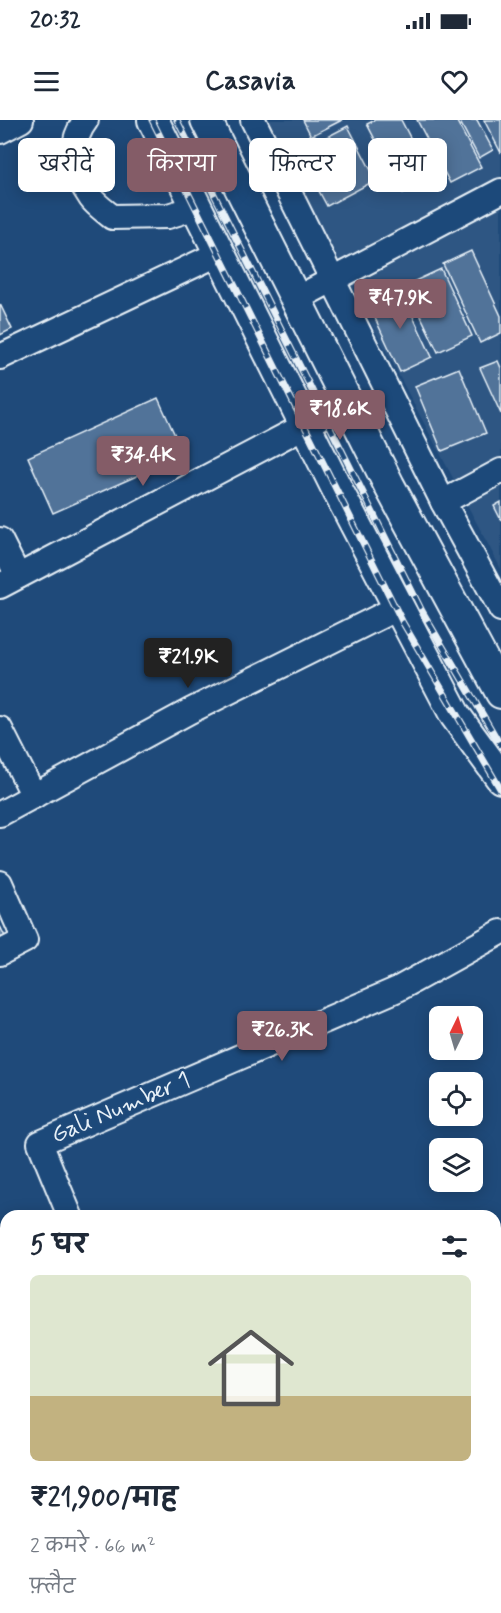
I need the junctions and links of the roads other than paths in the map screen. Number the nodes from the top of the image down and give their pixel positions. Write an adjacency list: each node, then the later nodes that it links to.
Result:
1 (21, 120): 6 (street)
2 (86, 120): 8 (street)
3 (153, 120): 8 (main road)
4 (206, 120): 11 (main road)
5 (253, 120): 10 (street)
6 (0, 131)
7 (501, 191): 10 (street)
8 (197, 207): 9 (main road)
9 (220, 253): 12 (street); 14 (main road)
10 (331, 280): 11 (street); 16 (street)
11 (296, 299): 13 (main road)
12 (0, 357)
13 (348, 403): 14 (street); 21 (main road)
14 (305, 426): 18 (street); 19 (main road)
15 (501, 471): 16 (street)
16 (443, 502): 20 (street)
17 (0, 540): 18 (street)
18 (9, 581)
19 (399, 607): 23 (main road); 24 (street)
20 (501, 609)
21 (499, 683)
22 (0, 729): 24 (street)
23 (501, 778)
24 (34, 796): 25 (street)
25 (0, 814)
26 (0, 883): 28 (street)
27 (501, 932): 29 (street, Gali Number 1)
28 (0, 953)
29 (68, 1210)

